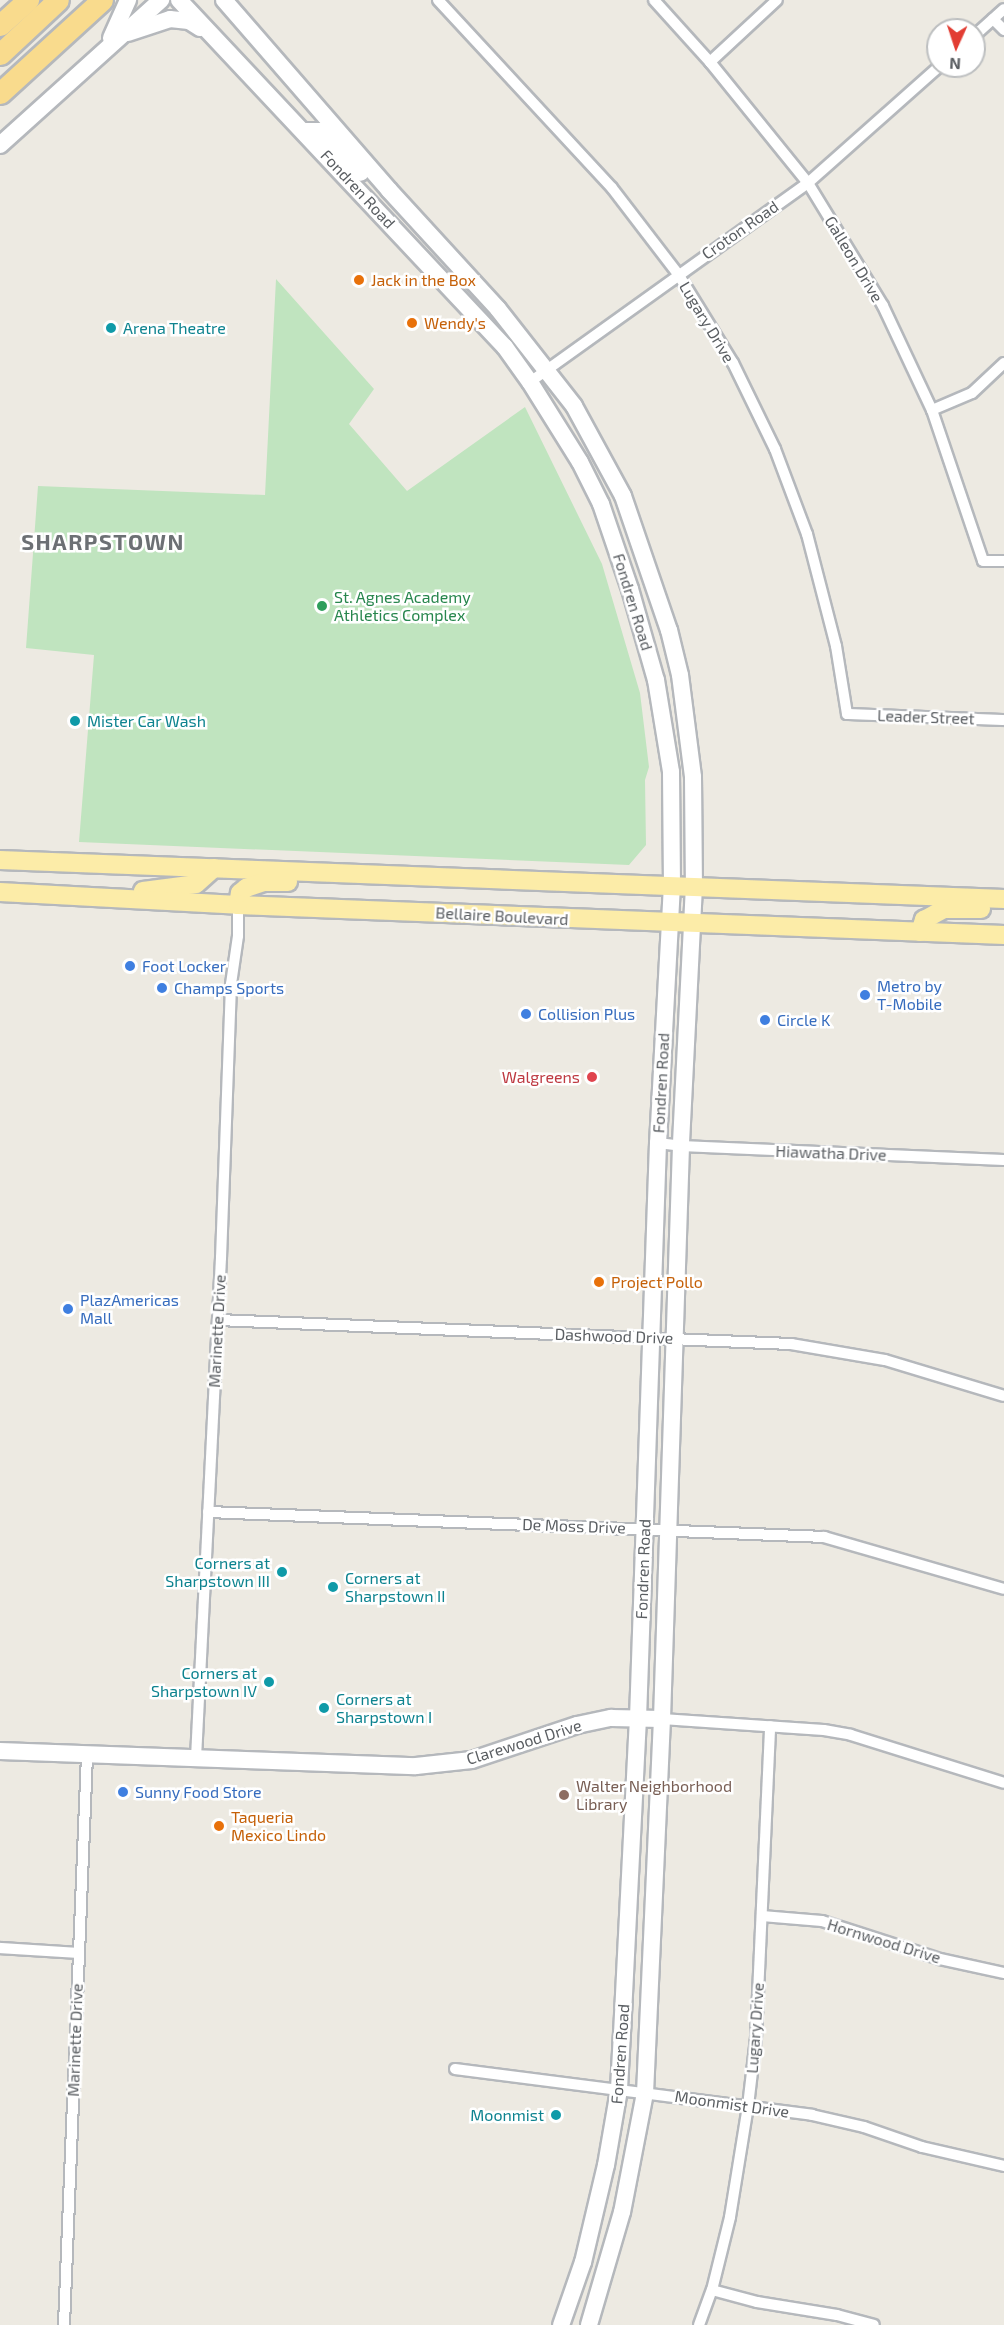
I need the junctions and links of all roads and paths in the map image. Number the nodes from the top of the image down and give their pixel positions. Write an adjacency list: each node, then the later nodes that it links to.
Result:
1 (28, 0): 14 (highway)
2 (58, 0): 20 (highway)
3 (128, 0): 18 (main road)
4 (161, 0): 18 (main road)
5 (179, 0): 17 (main road, Fondren Road)
6 (224, 0): 19 (main road, Fondren Road)
7 (239, 0): 19 (main road)
8 (438, 0): 28 (street, Lugary Drive)
9 (654, 0): 21 (street, Galleon Drive)
10 (777, 0): 21 (street)
11 (95, 7): 23 (highway)
12 (1004, 9): 13 (street)
13 (993, 19): 15 (street); 16 (street)
14 (0, 25)
15 (986, 25)
16 (1004, 30)
17 (212, 35): 18 (main road); 24 (main road, Fondren Road)
18 (113, 41): 25 (main road)
19 (268, 48): 27 (main road, Fondren Road)
20 (0, 54)
21 (710, 62): 26 (street, Galleon Drive)
22 (926, 78): 26 (street, Croton Road)
23 (0, 93)
24 (304, 131): 27 (main road); 31 (main road, Fondren Road)
25 (0, 145)
26 (808, 183): 28 (street, Croton Road); 32 (street, Galleon Drive)
27 (389, 190): 30 (main road, Fondren Road)
28 (678, 274): 30 (street, Croton Road); 36 (street, Lugary Drive)
29 (1004, 363): 32 (street)
30 (546, 371): 31 (street, Croton Road); 34 (main road, Fondren Road)
31 (530, 382): 35 (main road, Fondren Road)
32 (932, 410): 33 (street, Galleon Drive)
33 (1004, 561)
34 (680, 675): 35 (main road); 42 (main road, Fondren Road)
35 (656, 680): 41 (main road, Fondren Road)
36 (847, 714): 37 (street, Leader Street)
37 (1004, 720)
38 (0, 860): 39 (main road)
39 (214, 868): 40 (main road); 45 (main road)
40 (357, 873): 41 (main road); 46 (main road)
41 (672, 885): 42 (main road); 48 (main road, Fondren Road)
42 (694, 886): 44 (main road); 49 (main road, Fondren Road)
43 (0, 892): 45 (main road, Bellaire Boulevard)
44 (1004, 899)
45 (129, 900): 46 (main road, Bellaire Boulevard)
46 (238, 905): 48 (main road, Bellaire Boulevard); 55 (street, Marinette Drive)
47 (1004, 909): 50 (main road)
48 (670, 923): 49 (main road, Bellaire Boulevard); 52 (main road, Fondren Road)
49 (691, 923): 50 (main road, Bellaire Boulevard); 53 (main road, Fondren Road)
50 (920, 932): 51 (main road, Bellaire Boulevard)
51 (1004, 935)
52 (658, 1143): 53 (street, Hiawatha Drive); 56 (main road, Fondren Road)
53 (681, 1146): 54 (street, Hiawatha Drive); 57 (main road, Fondren Road)
54 (1004, 1160)
55 (218, 1320): 56 (street, Dashwood Drive); 59 (street, Marinette Drive)
56 (651, 1338): 57 (street, Dashwood Drive); 60 (main road, Fondren Road)
57 (674, 1339): 58 (street, Dashwood Drive); 61 (main road, Fondren Road)
58 (1004, 1396)
59 (208, 1512): 60 (street, De Moss Drive); 68 (street, Marinette Drive)
60 (644, 1529): 61 (street, De Moss Drive); 63 (main road, Fondren Road)
61 (667, 1530): 62 (street, De Moss Drive); 64 (main road, Fondren Road)
62 (1004, 1588)
63 (638, 1718): 64 (main road, Clarewood Drive); 68 (main road, Clarewood Drive); 75 (main road, Fondren Road)
64 (662, 1719): 65 (street, Clarewood Drive); 76 (main road, Fondren Road)
65 (770, 1726): 69 (street, Clarewood Drive); 70 (street, Lugary Drive)
66 (0, 1750): 67 (main road, Clarewood Drive)
67 (87, 1754): 68 (main road, Clarewood Drive); 72 (street, Marinette Drive)
68 (196, 1758)
69 (1004, 1783)
70 (762, 1916): 73 (street, Hornwood Drive); 77 (street, Lugary Drive)
71 (0, 1948): 72 (street)
72 (78, 1953): 80 (street, Marinette Drive)
73 (1004, 1973)
74 (455, 2069): 75 (street, Moonmist Drive)
75 (619, 2090): 76 (street, Moonmist Drive); 81 (main road, Fondren Road)
76 (645, 2093): 77 (street, Moonmist Drive); 82 (main road, Fondren Road)
77 (748, 2106): 78 (street, Moonmist Drive); 79 (street, Lugary Drive)
78 (1004, 2166)
79 (712, 2290): 83 (street, Lugary Drive); 84 (street)
80 (63, 2325)
81 (561, 2325)
82 (589, 2325)
83 (699, 2325)
84 (874, 2325)

